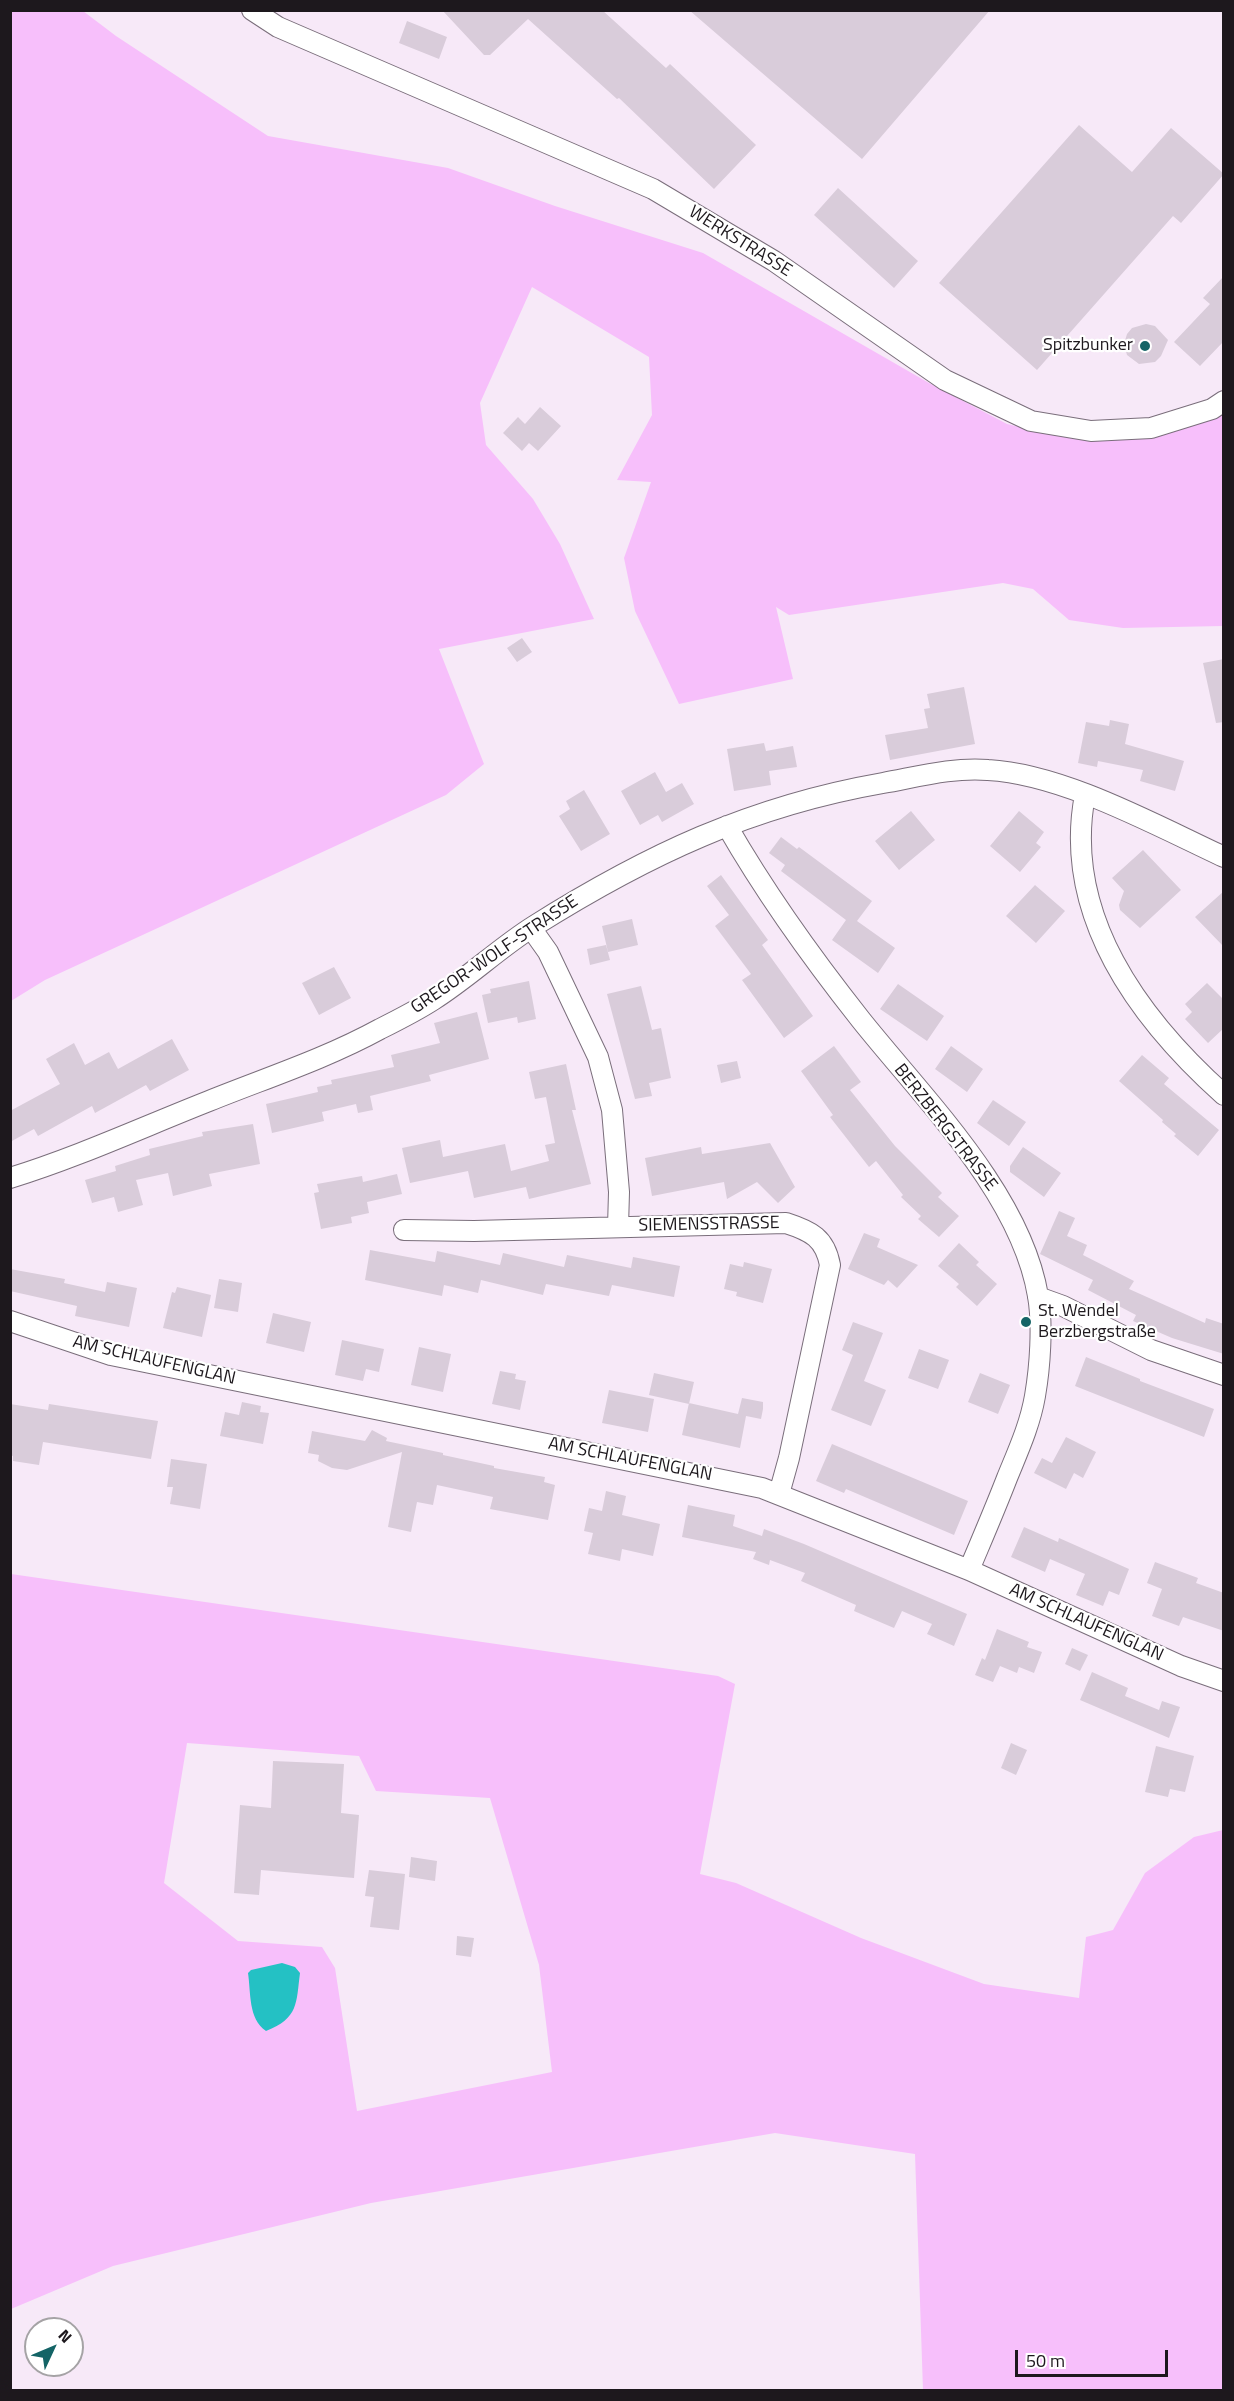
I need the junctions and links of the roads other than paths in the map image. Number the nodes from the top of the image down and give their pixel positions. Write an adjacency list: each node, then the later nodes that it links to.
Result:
1 (252, 10): 2 (street, WERKSTRASSE)
2 (1224, 401)
3 (1085, 795): 4 (street, GREGOR-WOLF-STRASSE); 5 (street, GREGOR-WOLF-STRASSE); 7 (street)
4 (726, 826): 6 (street, GREGOR-WOLF-STRASSE); 11 (street, BERZBERGSTRASSE)
5 (1224, 857)
6 (531, 928): 8 (street, GREGOR-WOLF-STRASSE); 9 (street)
7 (1224, 1095)
8 (10, 1178)
9 (618, 1227): 10 (street, SIEMENSSTRASSE); 14 (street, SIEMENSSTRASSE)
10 (404, 1230)
11 (1038, 1297): 13 (street); 15 (street, BERZBERGSTRASSE)
12 (10, 1321): 14 (street, AM SCHLAUFENGLAN)
13 (1224, 1375)
14 (779, 1494): 15 (street, AM SCHLAUFENGLAN)
15 (969, 1570): 16 (street, AM SCHLAUFENGLAN)
16 (1224, 1681)

